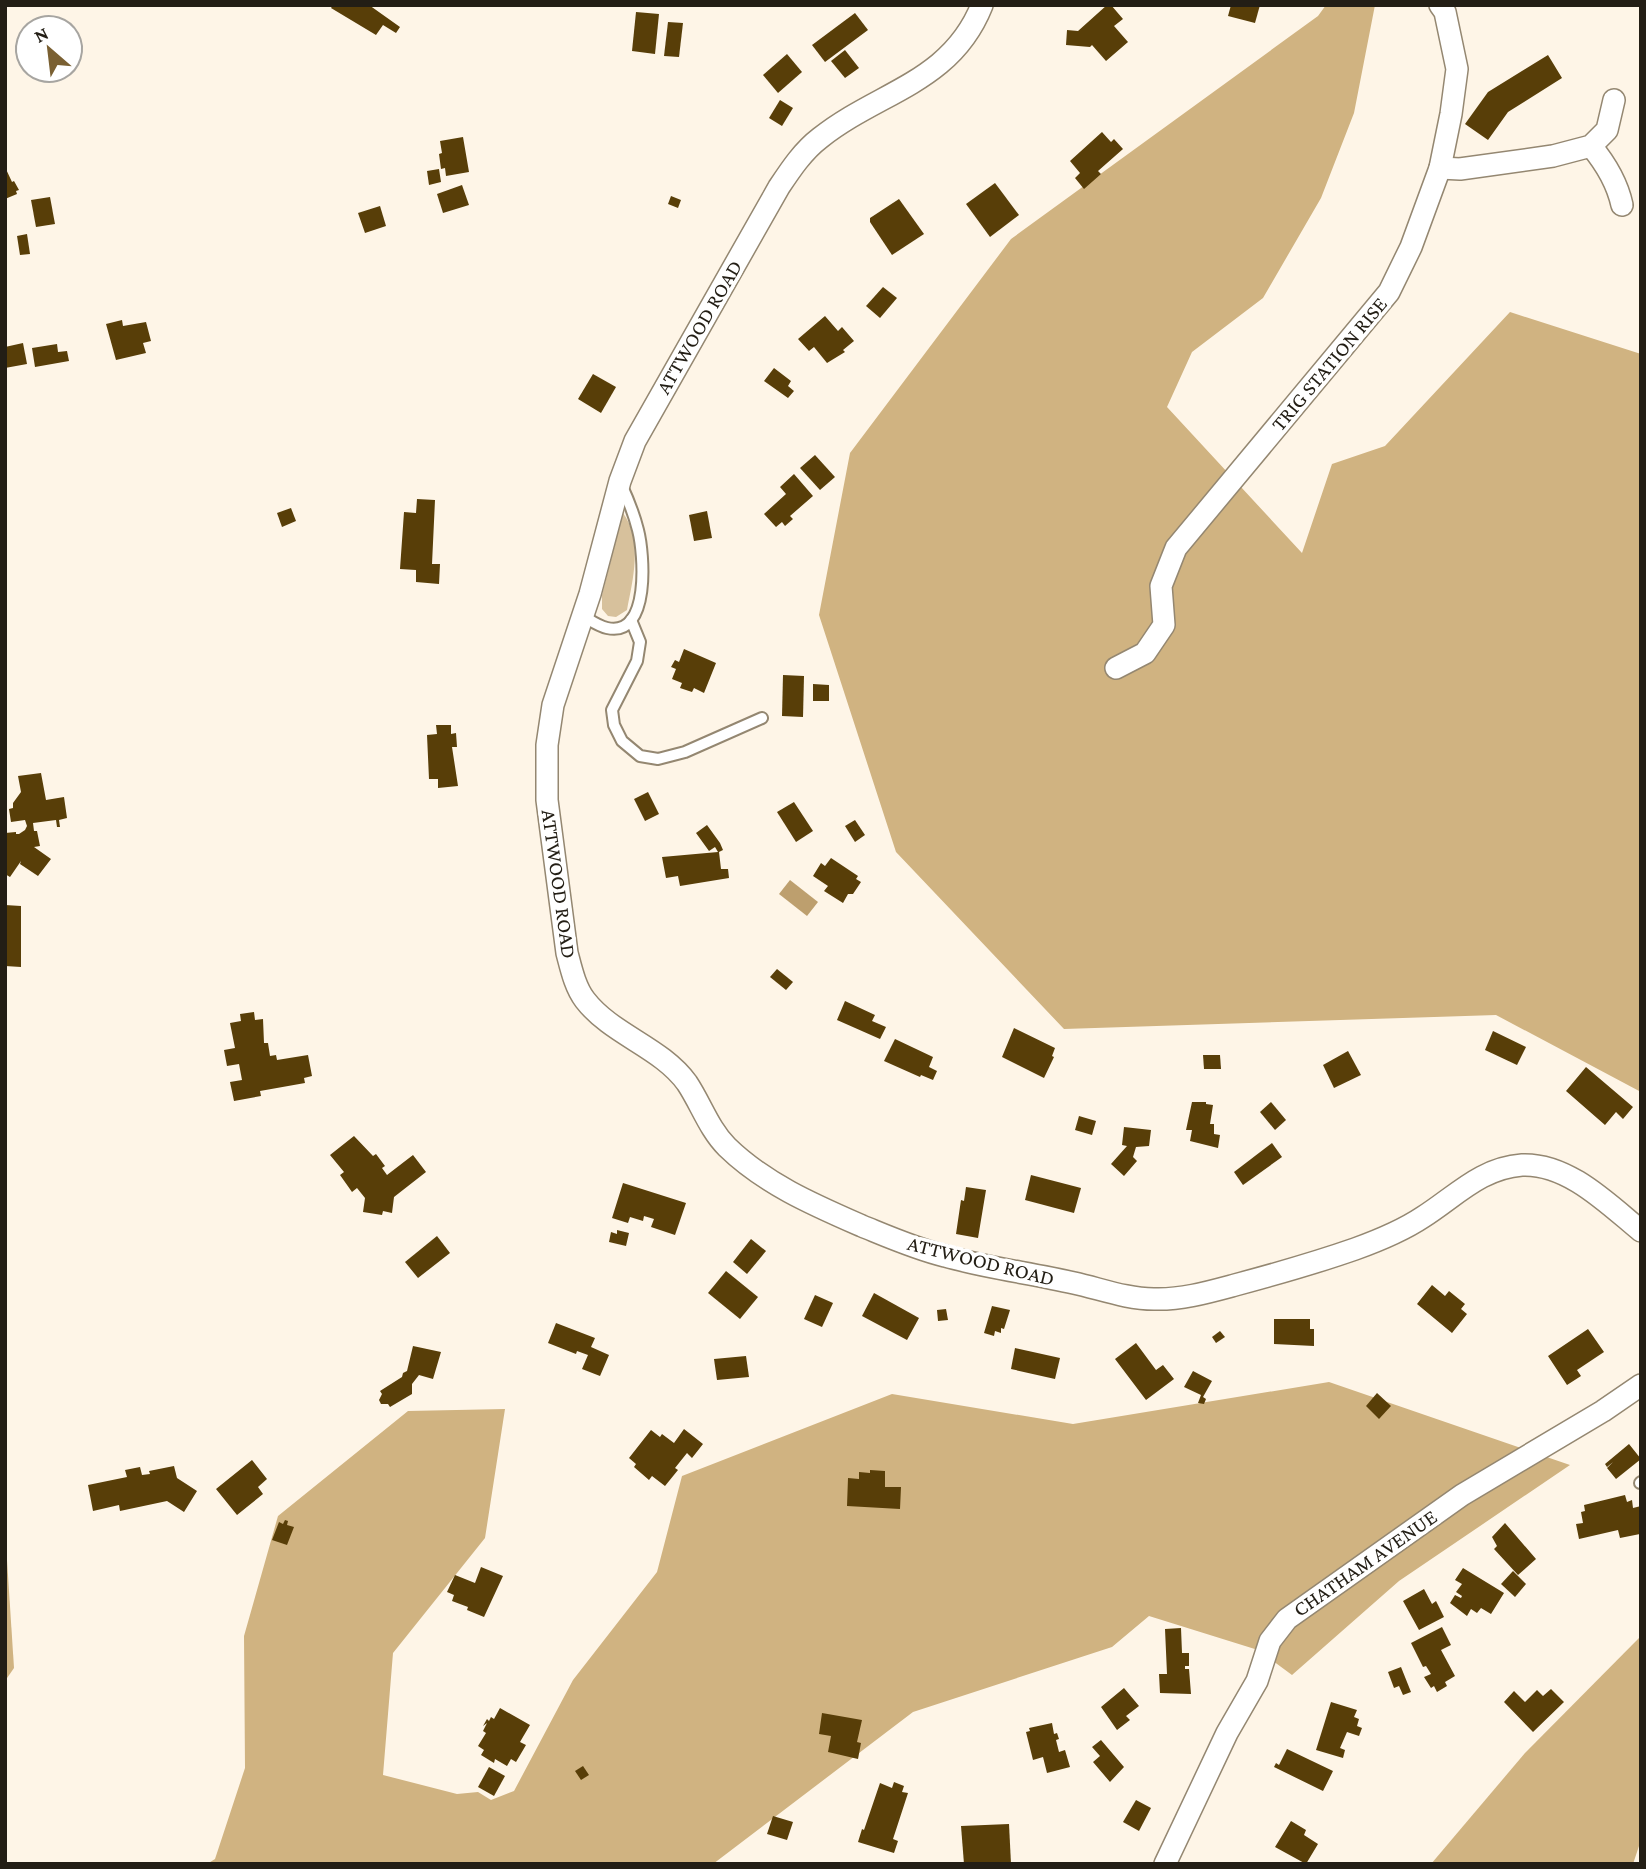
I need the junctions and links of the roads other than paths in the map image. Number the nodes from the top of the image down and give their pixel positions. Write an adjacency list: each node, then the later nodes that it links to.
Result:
1 (982, 5): 7 (street, ATTWOOD ROAD)
2 (1442, 9): 5 (street, TRIG STATION RISE)
3 (1614, 100): 4 (street)
4 (1591, 146): 5 (street); 6 (street)
5 (1440, 168): 10 (street, TRIG STATION RISE)
6 (1622, 205)
7 (620, 481): 8 (street, ATTWOOD ROAD); 9 (lane)
8 (583, 616): 9 (lane); 12 (street, ATTWOOD ROAD)
9 (631, 620): 11 (lane)
10 (1116, 668)
11 (762, 718)
12 (1641, 1231)
13 (1641, 1385): 14 (street, CHATHAM AVENUE)
14 (1165, 1864)

